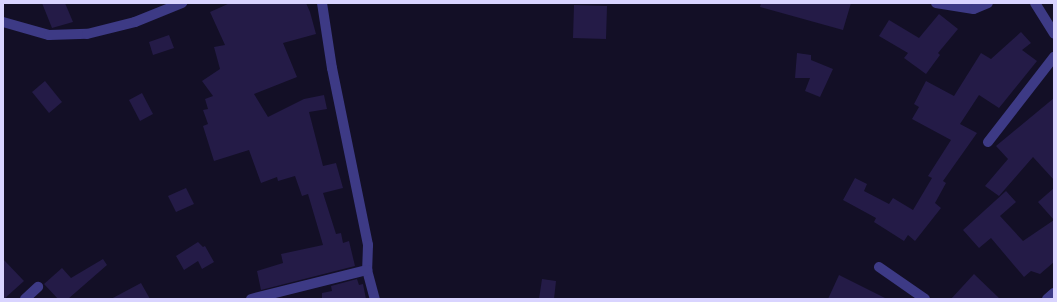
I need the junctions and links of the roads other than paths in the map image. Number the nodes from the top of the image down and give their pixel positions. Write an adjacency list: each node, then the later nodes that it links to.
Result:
1 (182, 3): 6 (street)
2 (322, 3): 11 (street)
3 (936, 3): 4 (street)
4 (988, 3)
5 (1035, 3): 7 (street)
6 (3, 22)
7 (1054, 33)
8 (1054, 57): 9 (street)
9 (988, 142)
10 (879, 267): 17 (street)
11 (367, 270): 15 (street); 16 (street)
12 (38, 287): 14 (street)
13 (1054, 292): 18 (street)
14 (25, 299)
15 (251, 299)
16 (375, 299)
17 (925, 299)
18 (1047, 299)

